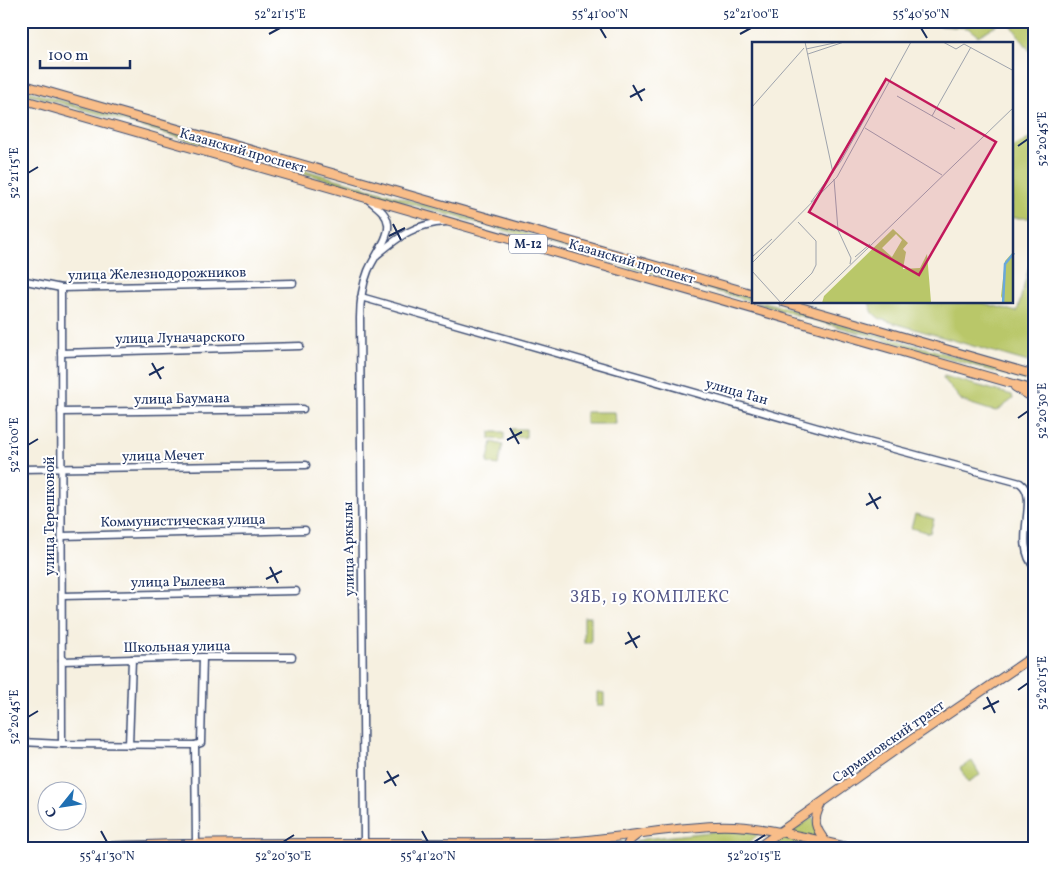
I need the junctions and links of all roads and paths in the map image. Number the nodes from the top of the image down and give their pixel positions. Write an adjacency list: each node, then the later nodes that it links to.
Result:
1 (21, 84): 9 (main road, Казанский проспект / М-12)
2 (21, 99): 3 (main road, Казанский проспект / М-12)
3 (369, 200): 4 (main road, Казанский проспект / М-12); 5 (street, улица Аркылы)
4 (452, 222): 5 (street); 15 (main road, Казанский проспект / М-12)
5 (375, 257): 10 (street, улица Аркылы)
6 (21, 280): 8 (street, улица Железнодорожников)
7 (293, 282): 8 (street, улица Железнодорожников)
8 (61, 288): 13 (street, улица Терешковой)
9 (752, 293)
10 (361, 297): 25 (street, улица Тан); 41 (street, улица Аркылы)
11 (790, 304): 14 (main road)
12 (300, 346): 13 (street, улица Луначарского)
13 (61, 353): 19 (street, улица Терешковой)
14 (1035, 375)
15 (1006, 382): 16 (main road, Казанский проспект / М-12); 17 (main road)
16 (1035, 390)
17 (1035, 399)
18 (303, 409): 19 (street, улица Баумана)
19 (61, 412): 21 (street, улица Терешковой)
20 (306, 465): 21 (street, улица Мечет)
21 (61, 469): 22 (street, улица Мечет); 24 (street, улица Терешковой)
22 (21, 470)
23 (305, 530): 24 (street, Коммунистическая улица)
24 (62, 536): 27 (street, улица Терешковой)
25 (1035, 568)
26 (296, 591): 27 (street, улица Рылеева)
27 (62, 596): 32 (street, улица Терешковой)
28 (1035, 655): 37 (main road, Сармановский тракт)
29 (203, 657): 30 (street, Школьная улица); 31 (street, Школьная улица); 35 (street)
30 (292, 657)
31 (132, 659): 32 (street, Школьная улица); 36 (street)
32 (62, 661): 34 (street, улица Терешковой)
33 (21, 742): 34 (street)
34 (62, 744): 36 (street)
35 (198, 744): 36 (street); 42 (street)
36 (129, 745)
37 (822, 802): 38 (main road, Сармановский тракт); 40 (main road)
38 (777, 833): 39 (main road); 40 (main road); 47 (main road, Сармановский тракт)
39 (639, 834): 43 (main road); 46 (main road)
40 (826, 842): 48 (main road)
41 (364, 843): 43 (main road); 44 (main road)
42 (196, 844): 44 (main road); 45 (main road)
43 (432, 845)
44 (294, 846)
45 (68, 848)
46 (627, 848)
47 (757, 848)
48 (852, 848)

